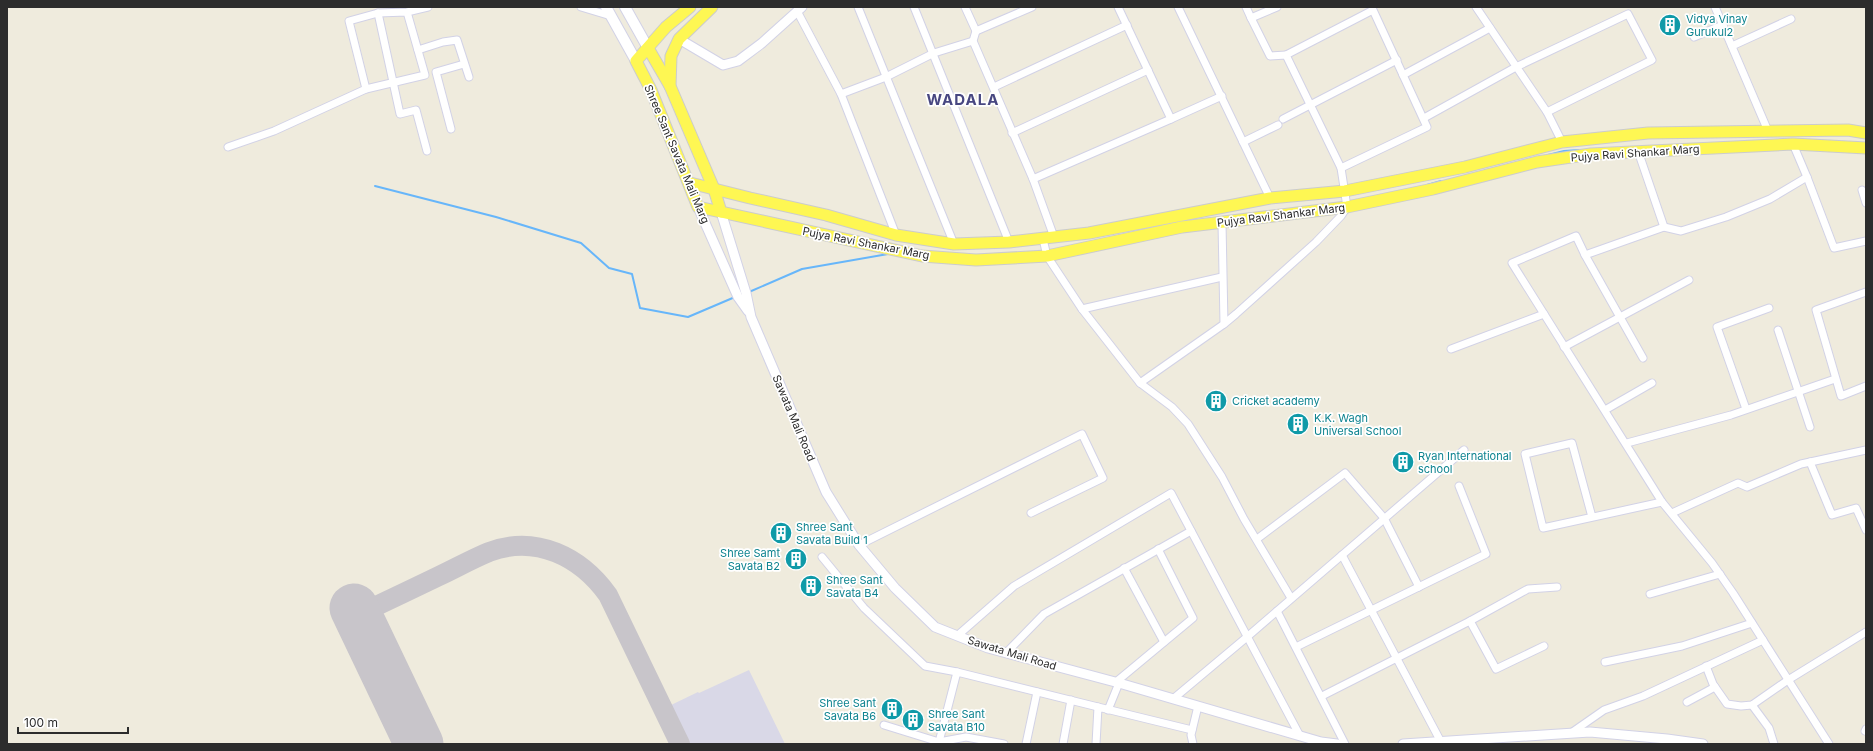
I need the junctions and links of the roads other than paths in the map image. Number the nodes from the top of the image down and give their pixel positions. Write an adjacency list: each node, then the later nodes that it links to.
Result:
1 (428, 7): 19 (street)
2 (581, 7): 18 (street)
3 (625, 7): 31 (main road)
4 (690, 7): 31 (main road)
5 (712, 7): 28 (main road, Shree Sant Savata Mali Marg)
6 (858, 7): 42 (street)
7 (914, 7): 33 (street)
8 (965, 7): 26 (street)
9 (1032, 7): 26 (street)
10 (1118, 7): 23 (street)
11 (1178, 7): 48 (street)
12 (1246, 7): 21 (street)
13 (1277, 7): 21 (street)
14 (1476, 7): 25 (street)
15 (1715, 7): 24 (street)
16 (1376, 8): 34 (street); 35 (street)
17 (800, 9): 28 (street); 47 (street)
18 (609, 11): 36 (main road)
19 (407, 12): 20 (street); 32 (street)
20 (378, 13): 43 (street); 46 (street)
21 (1251, 18): 34 (street)
22 (1791, 19): 30 (street)
23 (1127, 25): 39 (street); 45 (street)
24 (1723, 25): 27 (street); 30 (street)
25 (1490, 28): 38 (street); 40 (street)
26 (976, 31): 29 (street)
27 (1694, 37)
28 (679, 39): 44 (main road, Shree Sant Savata Mali Marg)
29 (973, 41): 33 (street); 45 (street)
30 (1732, 46): 54 (street)
31 (648, 48): 36 (main road); 44 (main road)
32 (418, 50): 37 (street); 43 (street)
33 (934, 53): 42 (street); 82 (street)
34 (1286, 55): 49 (street)
35 (1397, 60): 40 (street); 49 (street)
36 (636, 61): 68 (main road, Shree Sant Savata Mali Marg)
37 (464, 64): 41 (street); 53 (street)
38 (1516, 67): 50 (street); 50 (street); 51 (street)
39 (1148, 70): 52 (street); 56 (street)
40 (1403, 74): 51 (street)
41 (469, 77)
42 (886, 77): 47 (street); 83 (street)
43 (394, 83): 46 (street); 63 (street)
44 (670, 86): 69 (main road, Shree Sant Savata Mali Marg)
45 (994, 87): 56 (street)
46 (366, 89): 61 (street)
47 (841, 94): 79 (street)
48 (1222, 96): 52 (street); 58 (street)
49 (1310, 104): 58 (street); 65 (street)
50 (1546, 112): 59 (street)
51 (1424, 118): 65 (street)
52 (1171, 119): 67 (street)
53 (451, 129)
54 (1768, 131): 55 (main road); 59 (main road)
55 (1784, 131): 57 (main road); 60 (street)
56 (1012, 133): 67 (street)
57 (1866, 133)
58 (1243, 142): 72 (street)
59 (1562, 142): 71 (main road)
60 (1788, 144): 62 (main road, Pujya Ravi Shankar Marg); 64 (main road, Pujya Ravi Shankar Marg); 66 (street)
61 (228, 147)
62 (1866, 148)
63 (427, 151)
64 (1638, 151): 75 (main road, Pujya Ravi Shankar Marg); 78 (street)
65 (1341, 168): 71 (street)
66 (1807, 177): 78 (street); 81 (street)
67 (1032, 179): 80 (street)
68 (690, 183): 69 (main road); 74 (main road, Shree Sant Savata Mali Marg)
69 (714, 189): 76 (main road, Shree Sant Savata Mali Marg); 79 (main road)
70 (1862, 190): 73 (street)
71 (1345, 191): 72 (main road); 75 (street)
72 (1270, 198): 80 (main road)
73 (1866, 203)
74 (698, 207): 76 (main road, Pujya Ravi Shankar Marg); 92 (street, Shree Sant Savata Mali Marg)
75 (1347, 207): 77 (main road, Pujya Ravi Shankar Marg); 94 (street)
76 (721, 212): 85 (main road, Pujya Ravi Shankar Marg); 92 (street, Sawata Mali Road)
77 (1222, 223): 85 (main road, Pujya Ravi Shankar Marg); 86 (street)
78 (1664, 227): 84 (street)
79 (896, 235): 83 (main road)
80 (1048, 238): 82 (main road); 85 (street)
81 (1866, 241)
82 (1009, 242): 83 (main road)
83 (954, 244)
84 (1585, 255): 91 (street); 93 (street)
85 (1047, 256): 90 (street)
86 (1222, 277): 90 (street); 94 (street)
87 (1689, 280): 93 (street)
88 (1866, 292): 99 (street)
89 (1769, 308): 104 (street)
90 (1082, 309): 100 (street)
91 (1544, 314): 96 (street); 97 (street)
92 (752, 317): 120 (street, Sawata Mali Road)
93 (1620, 318): 96 (street); 98 (street)
94 (1224, 324): 100 (street)
95 (1778, 330): 103 (street)
96 (1564, 347): 105 (street)
97 (1451, 349)
98 (1643, 358)
99 (1836, 378): 102 (street); 103 (street)
100 (1140, 383): 119 (street)
101 (1652, 383): 105 (street)
102 (1866, 386)
103 (1798, 392): 104 (street); 106 (street)
104 (1746, 409): 107 (street)
105 (1606, 410): 107 (street)
106 (1810, 428)
107 (1627, 443): 112 (street)
108 (1464, 450): 116 (street)
109 (1866, 450): 110 (street)
110 (1810, 462): 114 (street); 117 (street)
111 (1459, 486): 126 (street)
112 (1662, 502): 114 (street); 115 (street)
113 (1031, 513): 120 (street)
114 (1672, 513): 125 (street)
115 (1592, 517): 115 (street)
116 (1384, 518): 119 (street); 122 (street); 126 (street)
117 (1866, 530)
118 (1191, 531): 121 (street); 135 (street); 136 (street)
119 (1257, 539): 129 (street)
120 (859, 545): 135 (street, Sawata Mali Road)
121 (1158, 549): 124 (street); 138 (street)
122 (1342, 555): 129 (street); 130 (street)
123 (822, 557): 145 (street)
124 (1124, 568): 138 (street); 141 (street)
125 (1720, 574): 128 (street); 133 (street)
126 (1419, 587): 130 (street)
127 (1557, 587): 132 (street)
128 (1650, 594)
129 (1291, 598): 131 (street)
130 (1371, 610): 140 (street); 142 (street)
131 (1277, 611): 136 (street); 140 (street)
132 (1470, 621): 139 (street); 142 (street)
133 (1752, 623): 137 (street); 143 (street)
134 (1866, 632): 146 (street)
135 (957, 636): 141 (street, Sawata Mali Road)
136 (1247, 637): 151 (street); 161 (street)
137 (1763, 640): 144 (street); 146 (street)
138 (1164, 642): 147 (street)
139 (1544, 646)
140 (1296, 647): 150 (street)
141 (1006, 653): 147 (street, Sawata Mali Road)
142 (1397, 658): 150 (street); 163 (street)
143 (1605, 662)
144 (1706, 666): 148 (street); 160 (street)
145 (957, 672): 149 (street); 162 (street)
146 (1788, 680): 154 (street); 174 (street)
147 (1117, 682): 151 (street, Sawata Mali Road); 157 (street)
148 (1716, 687): 153 (street); 154 (street)
149 (1037, 692): 152 (street); 165 (street)
150 (1322, 696): 170 (street)
151 (1173, 698): 155 (street, Sawata Mali Road)
152 (1071, 700): 156 (street); 166 (street)
153 (1687, 702)
154 (1752, 705): 173 (street)
155 (1198, 706): 159 (street); 161 (street, Sawata Mali Road)
156 (1098, 707): 157 (street); 167 (street)
157 (1108, 710): 159 (street)
158 (884, 725): 162 (street)
159 (1192, 730): 168 (street)
160 (1572, 733): 163 (street); 172 (street)
161 (1300, 736): 169 (street, Sawata Mali Road)
162 (939, 742): 164 (street)
163 (1441, 742): 171 (street)
164 (1004, 744)
165 (1026, 744)
166 (1063, 744)
167 (1096, 744)
168 (1194, 744)
169 (1338, 744)
170 (1345, 744)
171 (1402, 744)
172 (1703, 744)
173 (1774, 744)
174 (1829, 744)

